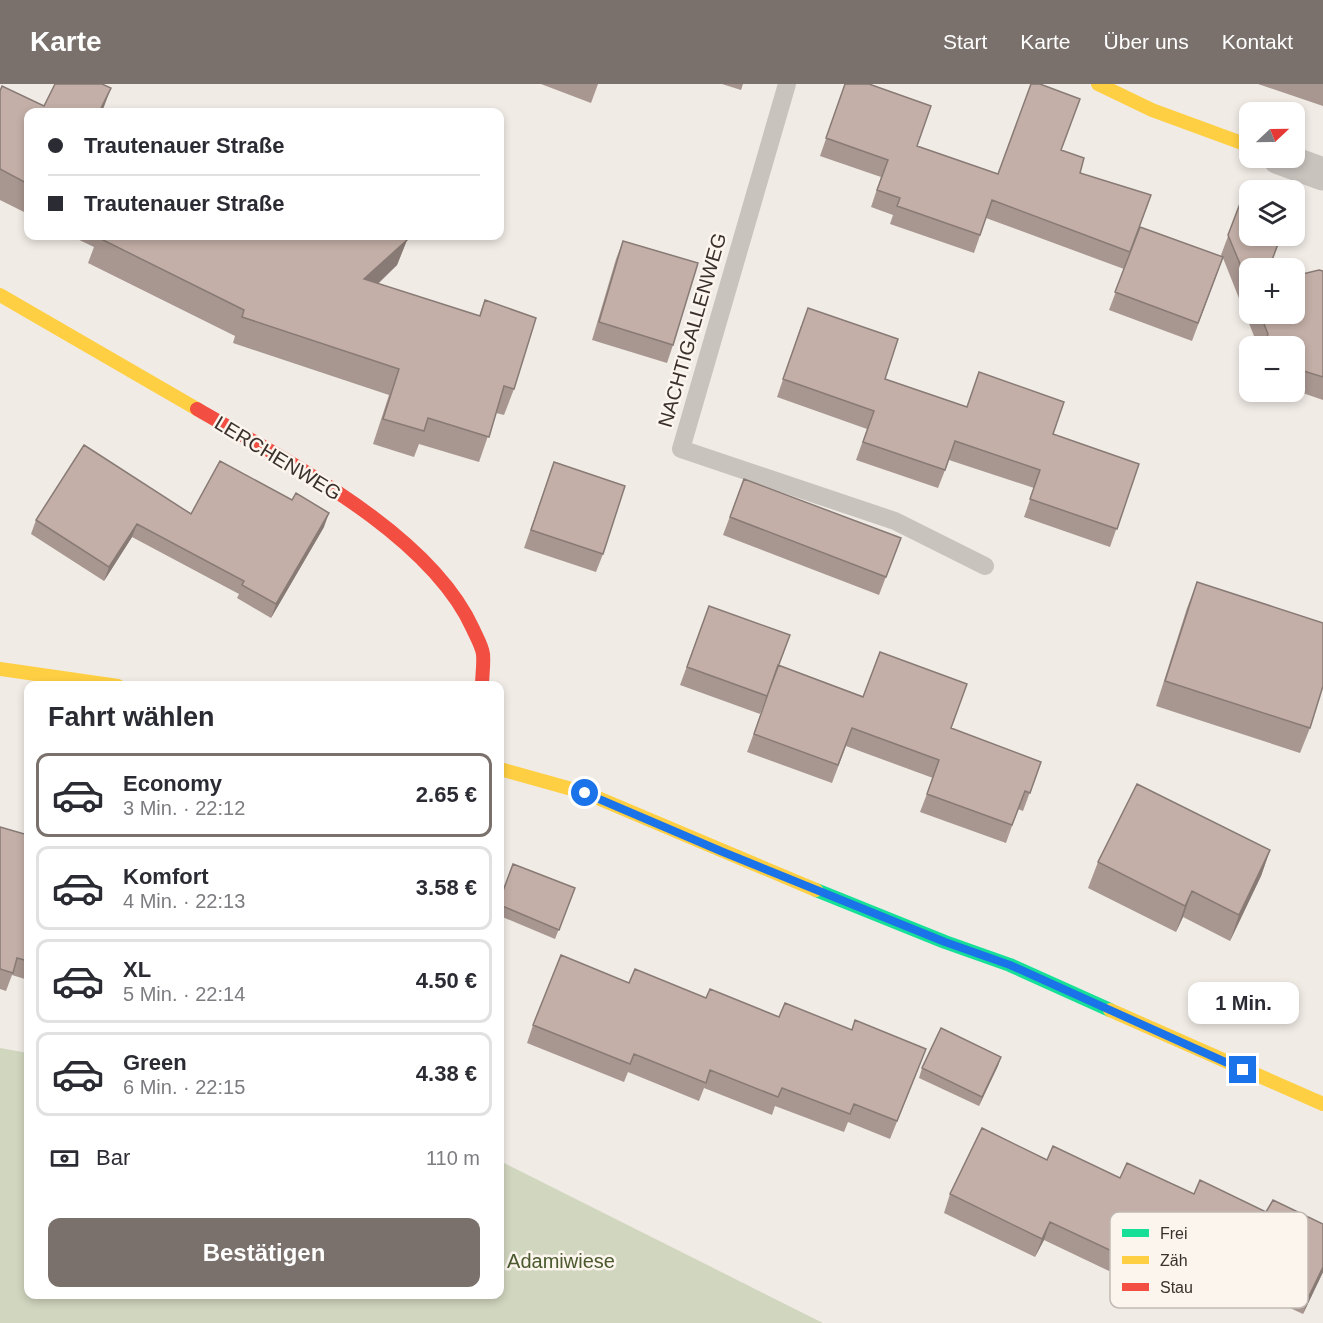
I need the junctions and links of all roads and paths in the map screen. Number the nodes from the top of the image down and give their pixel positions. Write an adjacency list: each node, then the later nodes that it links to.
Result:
1 (787, 84): 7 (lane, NACHTIGALLENWEG)
2 (1098, 84): 3 (street)
3 (1239, 142)
4 (1305, 167): 5 (street)
5 (1323, 174)
6 (0, 295): 10 (street, LERCHENWEG)
7 (985, 566)
8 (0, 669): 9 (street)
9 (83, 681)
10 (482, 681)
11 (504, 770): 12 (street)
12 (1323, 1104)

